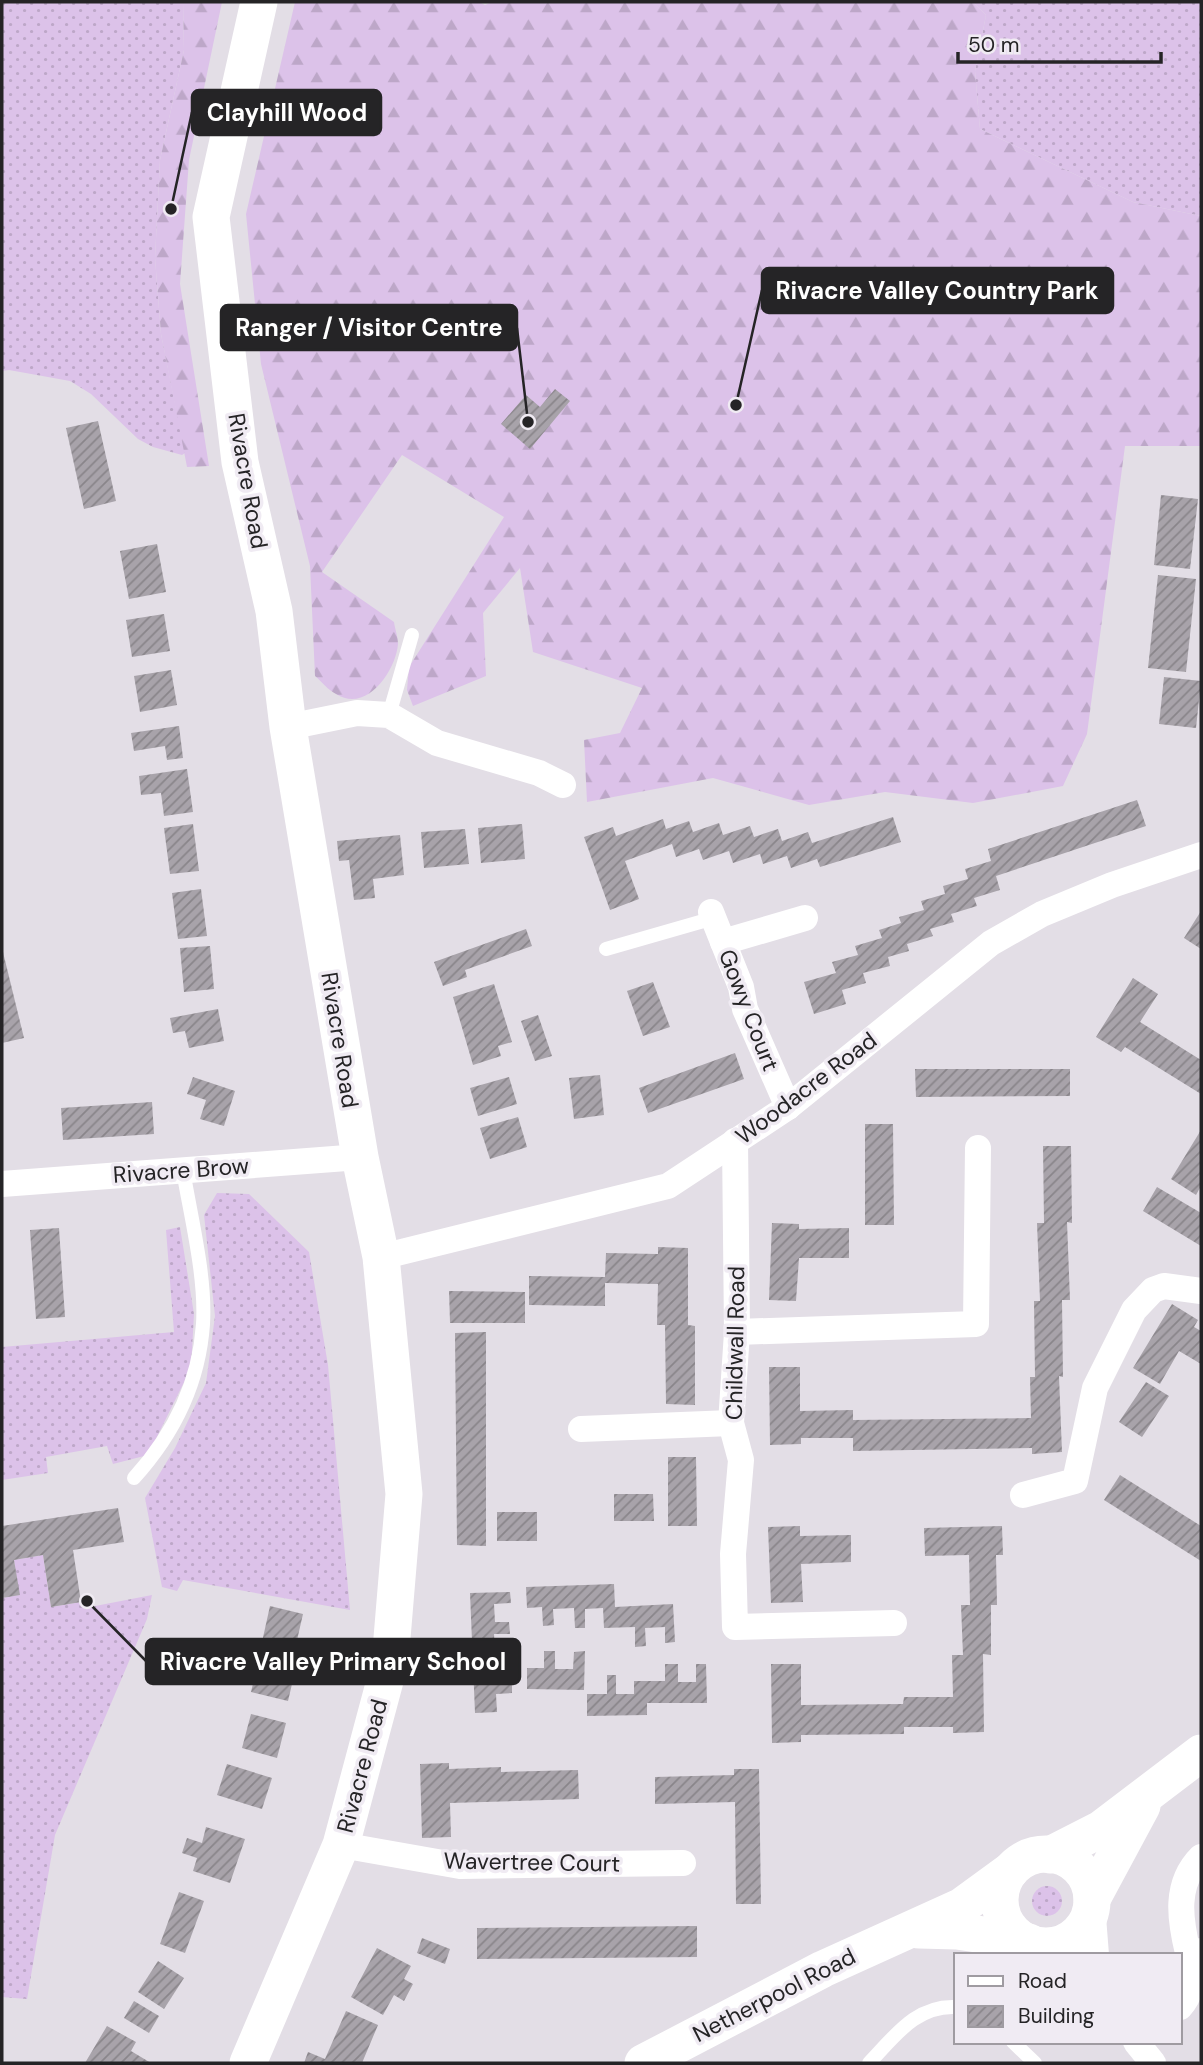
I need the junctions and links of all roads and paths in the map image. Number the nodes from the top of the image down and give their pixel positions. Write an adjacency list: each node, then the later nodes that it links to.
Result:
1 (260, 2): 4 (main road, Rivacre Road)
2 (412, 635): 3 (lane)
3 (389, 715): 4 (street); 5 (street)
4 (288, 727): 13 (main road, Rivacre Road)
5 (563, 785)
6 (1201, 855): 10 (street, Woodacre Road)
7 (805, 918): 8 (street)
8 (716, 924): 9 (lane); 10 (street, Gowy Court)
9 (606, 949)
10 (788, 1107): 11 (street, Woodacre Road)
11 (735, 1141): 16 (street, Woodacre Road); 18 (street, Childwall Road)
12 (978, 1148): 18 (street)
13 (360, 1157): 14 (street, Rivacre Brow); 16 (main road, Rivacre Road)
14 (183, 1170): 15 (street, Rivacre Brow); 21 (lane)
15 (2, 1184)
16 (381, 1257): 26 (main road, Rivacre Road)
17 (1201, 1291): 22 (street)
18 (737, 1332): 19 (street, Childwall Road)
19 (731, 1423): 20 (street); 23 (street, Childwall Road)
20 (581, 1429)
21 (134, 1478)
22 (1023, 1495)
23 (894, 1623)
24 (1201, 1753): 25 (main road)
25 (1148, 1796): 27 (main road); 31 (main road)
26 (341, 1845): 29 (street, Wavertree Court); 40 (main road, Rivacre Road)
27 (1050, 1854): 30 (main road); 31 (main road)
28 (1201, 1857): 34 (street)
29 (683, 1863)
30 (1010, 1871): 32 (main road, Netherpool Road); 33 (main road)
31 (1092, 1902): 33 (main road); 35 (street)
32 (908, 1930): 33 (main road, Netherpool Road); 41 (main road, Netherpool Road)
33 (1036, 1947)
34 (1194, 1952): 36 (street)
35 (1096, 1953)
36 (1182, 2004)
37 (954, 2007): 42 (lane)
38 (1015, 2044): 43 (lane)
39 (1138, 2044): 44 (street)
40 (248, 2063)
41 (643, 2063)
42 (869, 2063)
43 (1035, 2063)
44 (1153, 2063)

